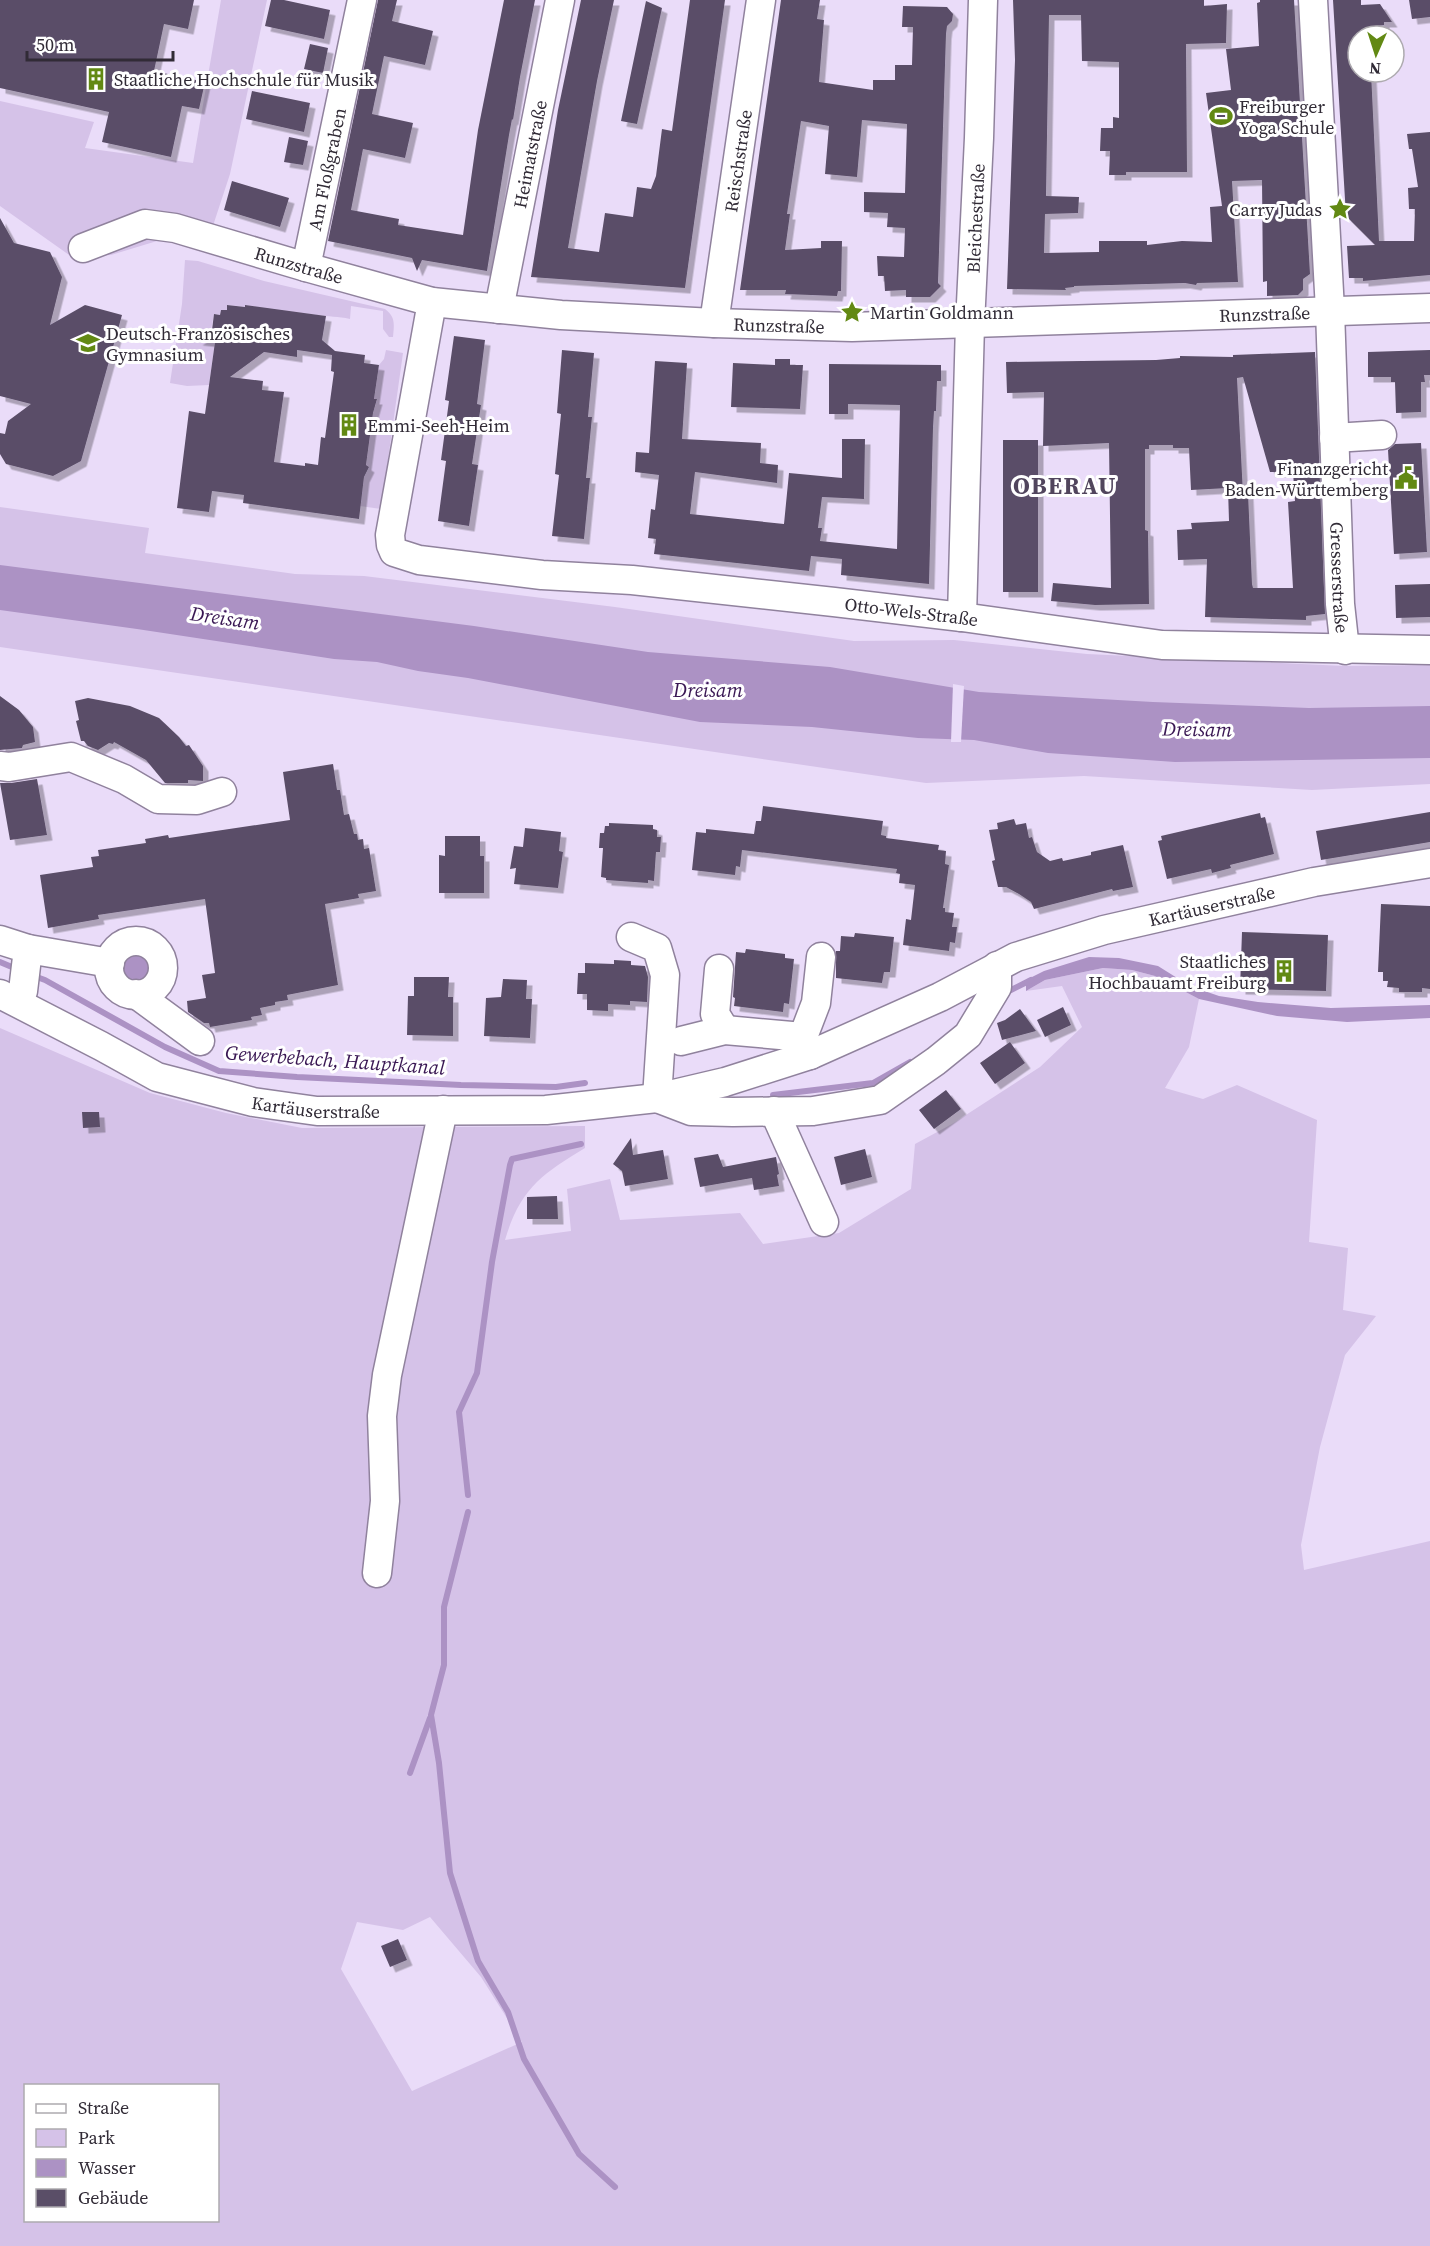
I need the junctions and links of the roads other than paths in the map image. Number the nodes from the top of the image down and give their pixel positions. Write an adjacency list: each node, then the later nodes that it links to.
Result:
1 (362, 0): 7 (street, Am Floßgraben)
2 (560, 0): 10 (street, Heimatstraße)
3 (761, 0): 12 (street, Reischstraße)
4 (983, 0): 13 (street, Bleichestraße)
5 (1313, 0): 11 (street, Gresserstraße)
6 (83, 248): 7 (street, Runzstraße)
7 (306, 267): 8 (street, Runzstraße)
8 (432, 302): 10 (street, Runzstraße); 16 (street, Otto-Wels-Straße)
9 (1430, 308): 11 (street, Runzstraße)
10 (499, 309): 12 (street, Runzstraße)
11 (1330, 310): 13 (street, Runzstraße); 15 (street, Gresserstraße)
12 (714, 323): 13 (street, Runzstraße)
13 (970, 324): 16 (street, Bleichestraße)
14 (1382, 435): 15 (street)
15 (1335, 438): 17 (street, Gresserstraße)
16 (962, 617): 17 (street, Otto-Wels-Straße)
17 (1345, 650): 18 (street, Otto-Wels-Straße)
18 (1430, 650)
19 (0, 766): 20 (street)
20 (222, 792)
21 (1430, 863): 27 (street, Kartäuserstraße)
22 (631, 937): 34 (street)
23 (0, 940): 28 (street)
24 (822, 957): 33 (street)
25 (110, 963): 28 (street); 29 (street); 29 (street)
26 (719, 969): 30 (street)
27 (997, 976): 33 (street, Kartäuserstraße); 36 (street, Kartäuserstraße)
28 (20, 981): 35 (street, Kartäuserstraße)
29 (136, 994): 31 (street)
30 (725, 1030): 32 (street); 33 (street)
31 (200, 1041)
32 (681, 1041)
33 (806, 1046): 34 (street, Kartäuserstraße)
34 (657, 1098): 35 (street, Kartäuserstraße); 36 (street, Kartäuserstraße)
35 (443, 1110): 38 (street)
36 (774, 1111): 37 (street)
37 (824, 1222)
38 (377, 1573)

